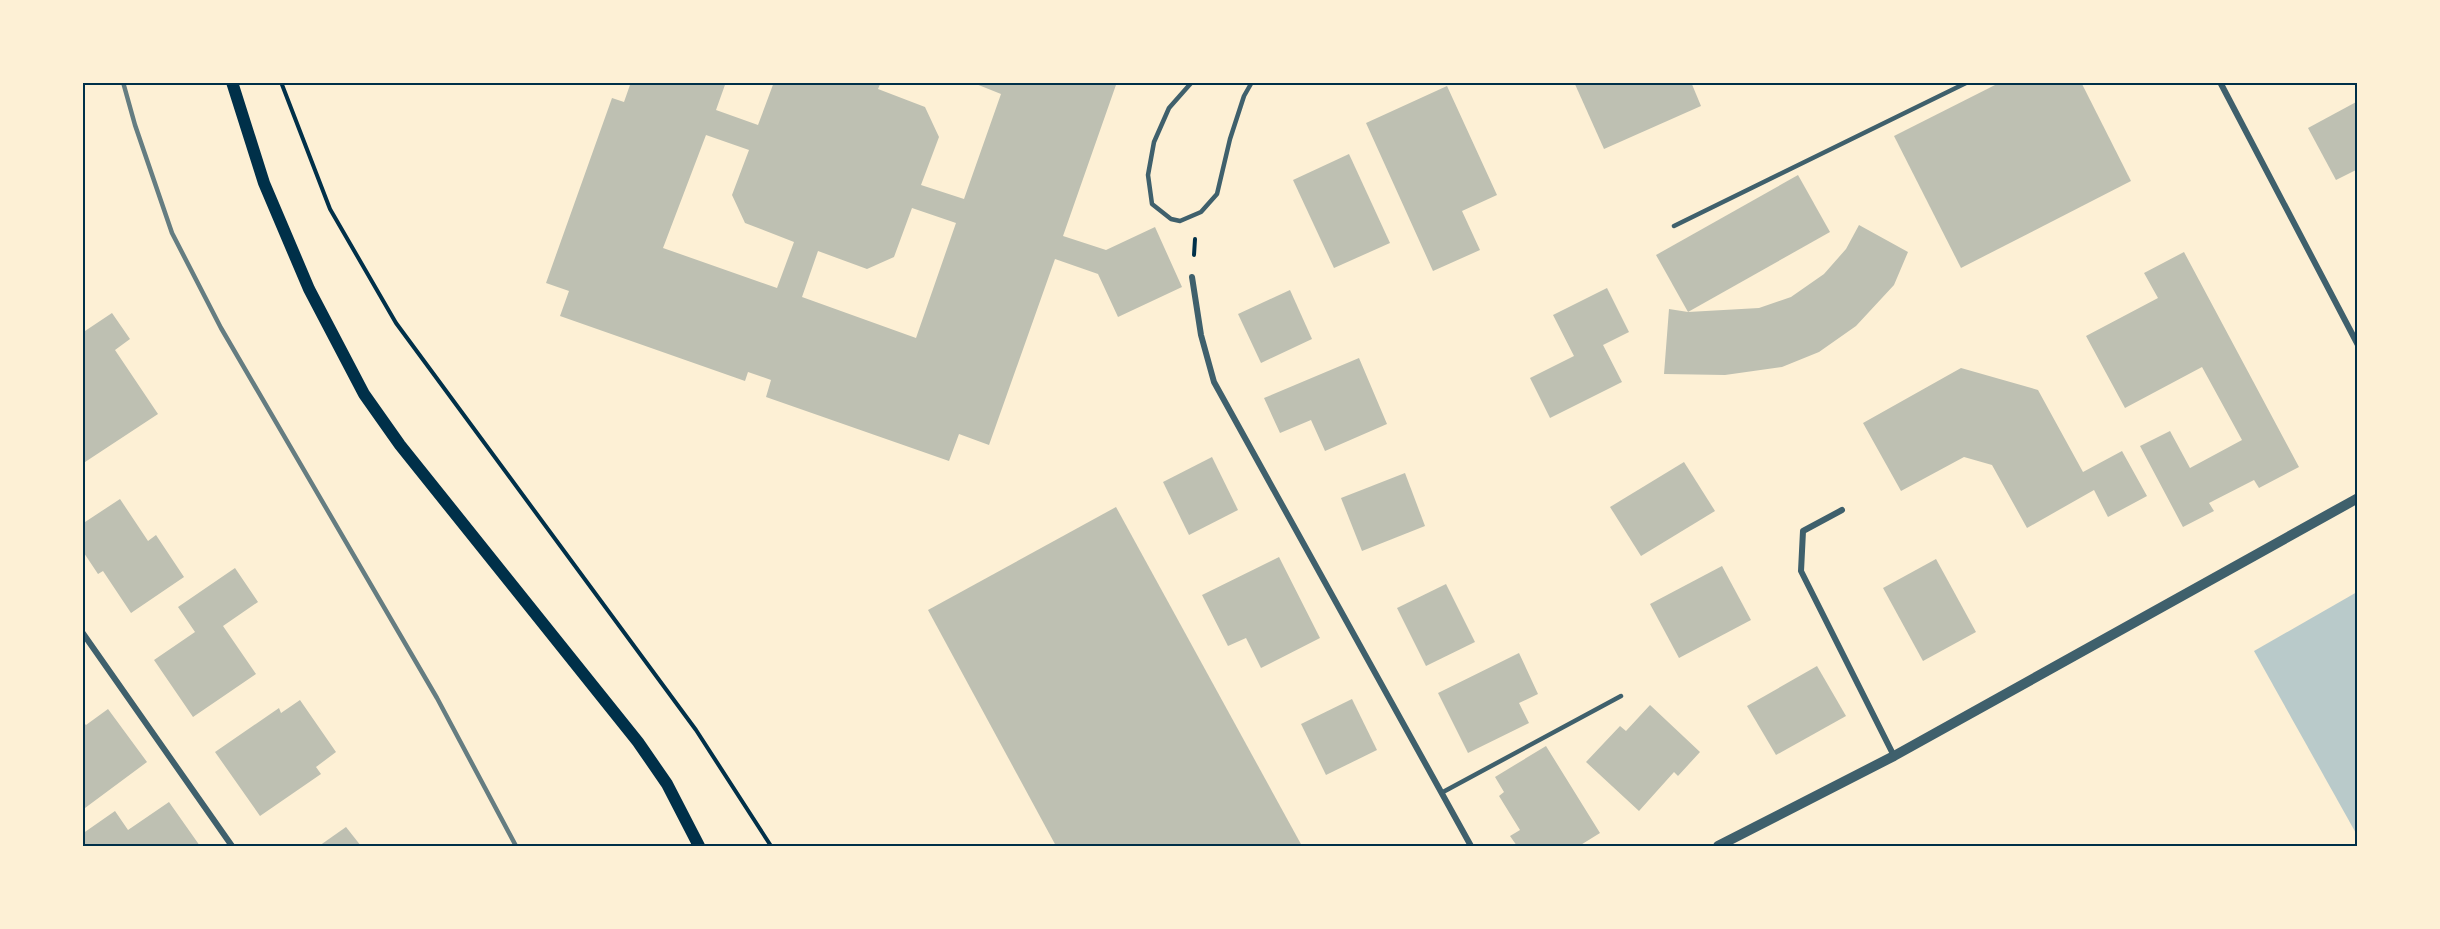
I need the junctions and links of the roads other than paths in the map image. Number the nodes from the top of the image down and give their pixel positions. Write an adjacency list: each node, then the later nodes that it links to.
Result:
1 (232, 82): 16 (main road)
2 (1192, 82): 3 (lane)
3 (1252, 82)
4 (1968, 82): 6 (lane)
5 (2220, 82): 8 (street)
6 (1674, 226)
7 (1192, 278): 14 (street)
8 (2358, 345)
9 (2358, 498): 13 (street)
10 (1842, 510): 13 (street)
11 (82, 632): 15 (street)
12 (1621, 696): 14 (lane)
13 (1894, 756): 18 (street)
14 (1443, 792): 17 (street)
15 (232, 846)
16 (699, 846)
17 (1471, 846)
18 (1718, 846)

